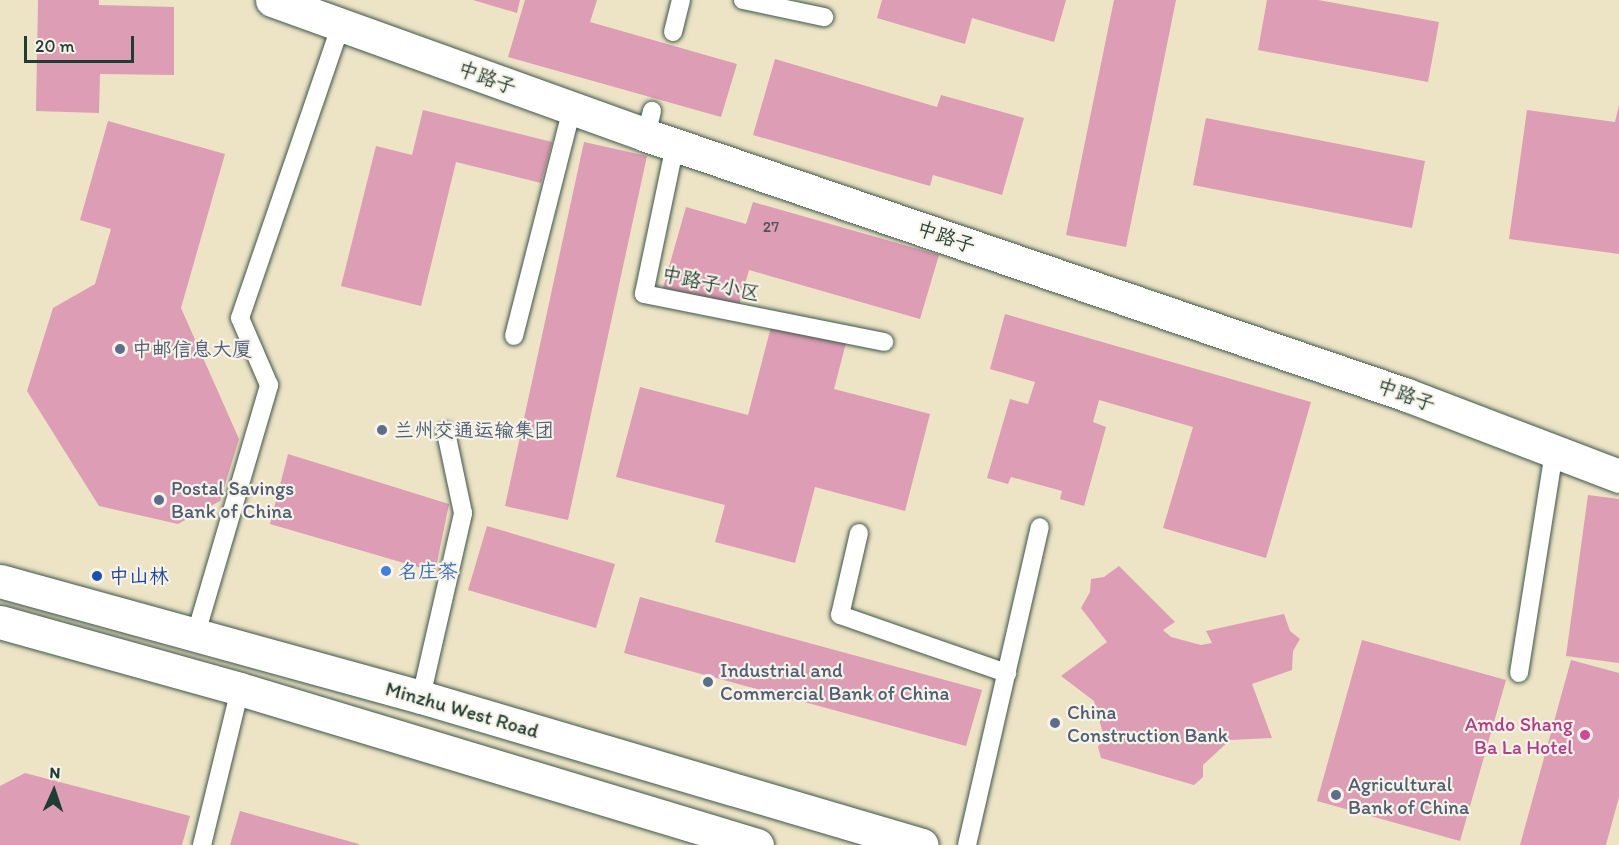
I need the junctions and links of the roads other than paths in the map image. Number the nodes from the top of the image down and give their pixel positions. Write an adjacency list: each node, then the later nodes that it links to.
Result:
1 (681, 0): 6 (lane)
2 (743, 0): 4 (lane)
3 (277, 1): 5 (main road, 中路子)
4 (824, 17)
5 (341, 25): 7 (main road, 中路子); 18 (lane)
6 (673, 32)
7 (572, 109): 8 (main road, 中路子); 9 (lane)
8 (657, 130): 10 (lane, 中路子小区); 12 (main road, 中路子)
9 (514, 336)
10 (884, 342)
11 (447, 432): 22 (lane)
12 (1554, 451): 13 (main road, 中路子); 19 (lane)
13 (1619, 476)
14 (1040, 526): 20 (lane)
15 (859, 533): 20 (lane)
16 (0, 581): 18 (main road, Minzhu West Road)
17 (0, 622): 21 (main road)
18 (195, 637): 22 (main road, Minzhu West Road)
19 (1519, 672)
20 (1007, 673): 27 (lane)
21 (240, 690): 23 (main road); 24 (lane)
22 (421, 697): 26 (main road, Minzhu West Road)
23 (686, 835): 25 (main road)
24 (202, 845)
25 (757, 845)
26 (922, 845)
27 (967, 845)

